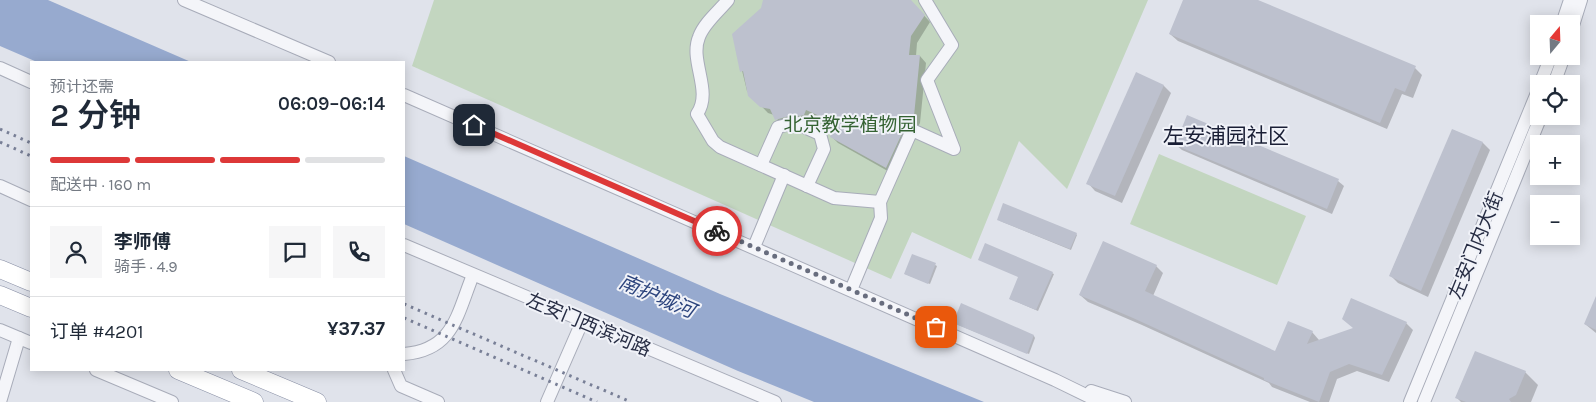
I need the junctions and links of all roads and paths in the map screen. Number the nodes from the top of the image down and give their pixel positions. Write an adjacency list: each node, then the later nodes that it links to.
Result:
1 (184, 0): 8 (street)
2 (728, 0): 14 (street)
3 (925, 0): 19 (street)
4 (1570, 0): 6 (street)
5 (1581, 0): 7 (street)
6 (1565, 15)
7 (1576, 15)
8 (327, 61)
9 (0, 68): 10 (street)
10 (30, 82)
11 (405, 95): 21 (street)
12 (1530, 110): 46 (street, 左安门内大街)
13 (1537, 125): 47 (street, 左安门内大街)
14 (762, 165): 15 (street); 17 (street)
15 (784, 175): 17 (street); 21 (street)
16 (0, 186): 18 (street)
17 (807, 186): 19 (street)
18 (30, 200)
19 (880, 202): 25 (street)
20 (405, 245): 23 (street, 左安门西滨河路)
21 (754, 247): 25 (street)
22 (0, 269): 24 (highway)
23 (473, 275): 28 (street, 左安门西滨河路); 31 (street)
24 (30, 282)
25 (851, 290): 36 (street)
26 (0, 295): 27 (highway)
27 (30, 308)
28 (582, 322): 42 (street); 43 (street, 左安门西滨河路)
29 (0, 330): 30 (street)
30 (25, 340): 37 (street)
31 (405, 354)
32 (98, 371): 38 (street)
33 (180, 371): 39 (highway)
34 (243, 371): 40 (highway)
35 (394, 371): 41 (street)
36 (1055, 380): 44 (street); 45 (street)
37 (0, 402)
38 (172, 402)
39 (254, 402)
40 (317, 402)
41 (438, 402)
42 (547, 402)
43 (775, 402)
44 (1100, 402)
45 (1125, 402)
46 (1410, 402)
47 (1424, 402)

